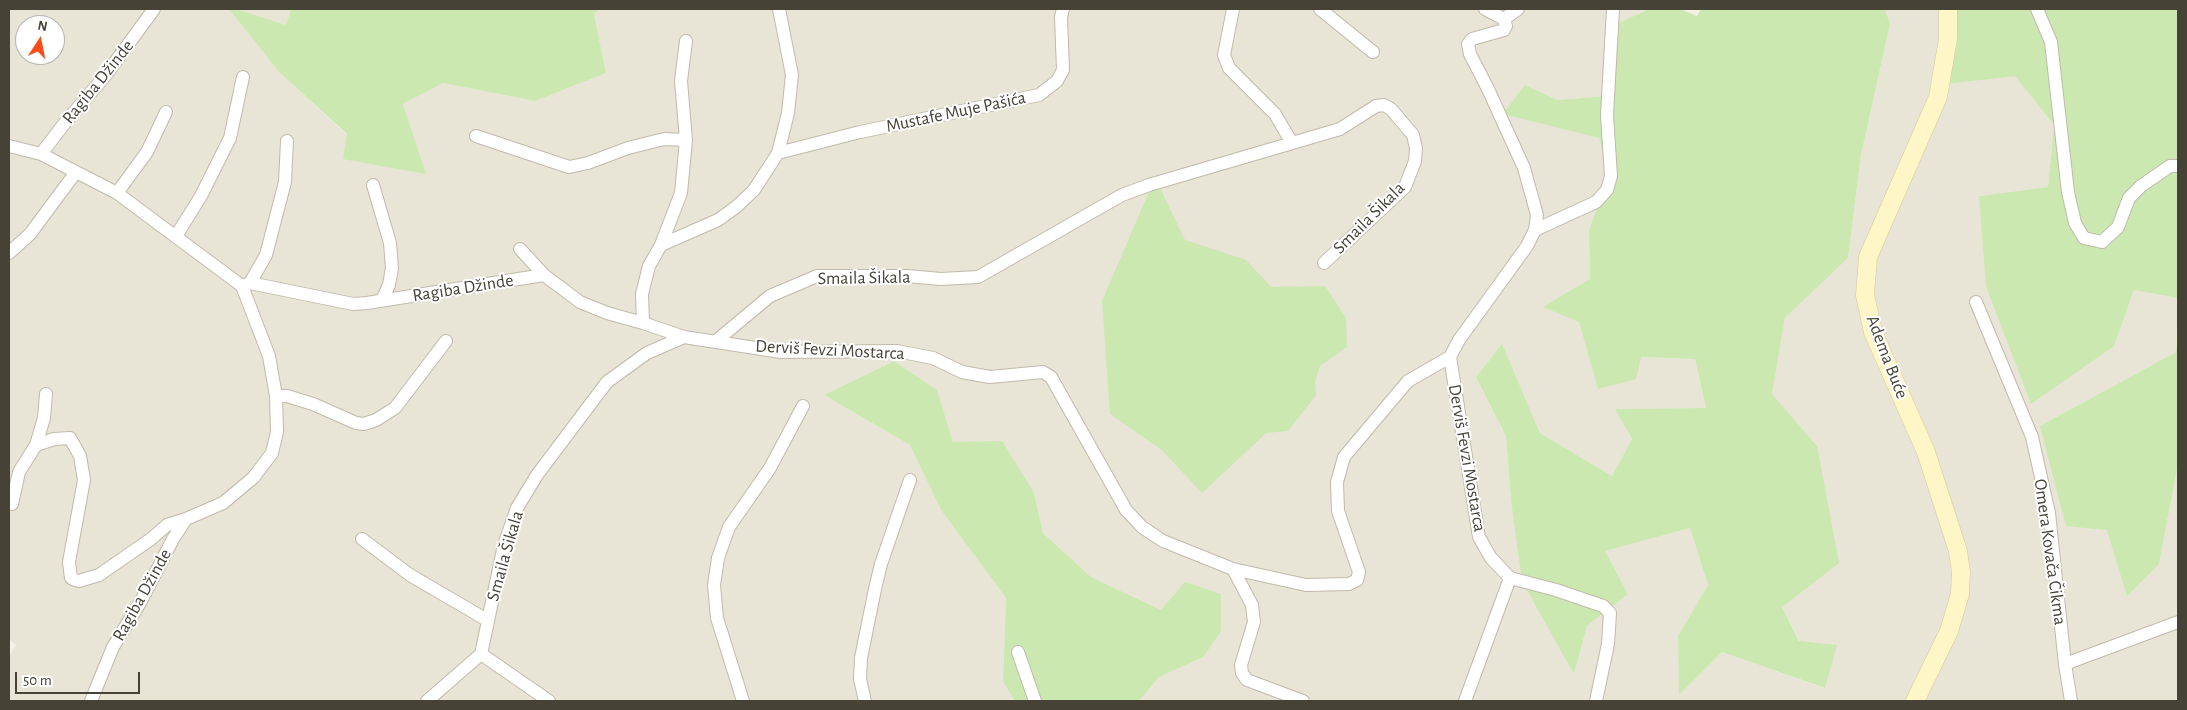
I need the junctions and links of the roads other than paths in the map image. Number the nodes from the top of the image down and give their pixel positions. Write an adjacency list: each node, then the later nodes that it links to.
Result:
1 (154, 9): 22 (street, Ragiba Džinde)
2 (778, 9): 21 (street)
3 (1063, 9): 21 (street, Mustafe Muje Pašića)
4 (1233, 9): 19 (street)
5 (1320, 9): 13 (street)
6 (1485, 9): 11 (street)
7 (1518, 9): 11 (street)
8 (1614, 9): 27 (street)
9 (1948, 9): 66 (street, Adema Buće)
10 (2037, 9): 23 (street)
11 (1504, 19): 27 (street)
12 (686, 41): 17 (street)
13 (1373, 52)
14 (243, 77): 28 (street)
15 (166, 112): 26 (street)
16 (476, 136): 17 (street)
17 (686, 140): 29 (street)
18 (287, 141): 34 (street)
19 (1292, 143): 32 (street, Smaila Šikala); 40 (street, Smaila Šikala)
20 (9, 146): 22 (street, Ragiba Džinde)
21 (778, 153): 29 (street)
22 (41, 154): 24 (street, Ragiba Džinde)
23 (2178, 166)
24 (76, 172): 26 (street, Ragiba Džinde); 31 (street)
25 (373, 185): 35 (street, Ragiba Džinde)
26 (117, 193): 28 (street, Ragiba Džinde)
27 (1535, 230): 41 (street)
28 (176, 236): 34 (street, Ragiba Džinde)
29 (661, 245): 37 (street)
30 (520, 249): 33 (street)
31 (9, 253)
32 (1324, 264)
33 (544, 275): 35 (street, Ragiba Džinde); 37 (street)
34 (246, 285): 35 (street, Ragiba Džinde); 43 (street, Ragiba Džinde)
35 (382, 300)
36 (1976, 302): 56 (street, Omera Kovača Čikma)
37 (644, 323): 38 (street)
38 (684, 337): 40 (street); 52 (street, Smaila Šikala)
39 (446, 341): 43 (street)
40 (716, 341): 50 (street, Derviš Fevzi Mostarca)
41 (1450, 357): 50 (street, Derviš Fevzi Mostarca); 51 (street, Derviš Fevzi Mostarca)
42 (46, 394): 45 (street)
43 (276, 396): 48 (street, Ragiba Džinde)
44 (803, 406): 60 (street)
45 (36, 445): 47 (street); 48 (street, Ragiba Džinde)
46 (910, 480): 61 (street)
47 (12, 504)
48 (186, 520): 57 (street, Ragiba Džinde)
49 (362, 539): 52 (street)
50 (1234, 569): 63 (street)
51 (1510, 578): 64 (street); 65 (street)
52 (487, 620): 55 (street, Smaila Šikala)
53 (2178, 622): 56 (street)
54 (1018, 652): 62 (street)
55 (481, 654): 58 (street); 59 (street)
56 (2065, 664): 67 (street, Omera Kovača Čikma)
57 (91, 701)
58 (427, 701)
59 (549, 701)
60 (743, 701)
61 (865, 701)
62 (1035, 701)
63 (1303, 701)
64 (1465, 701)
65 (1596, 701)
66 (1915, 701)
67 (2071, 701)

